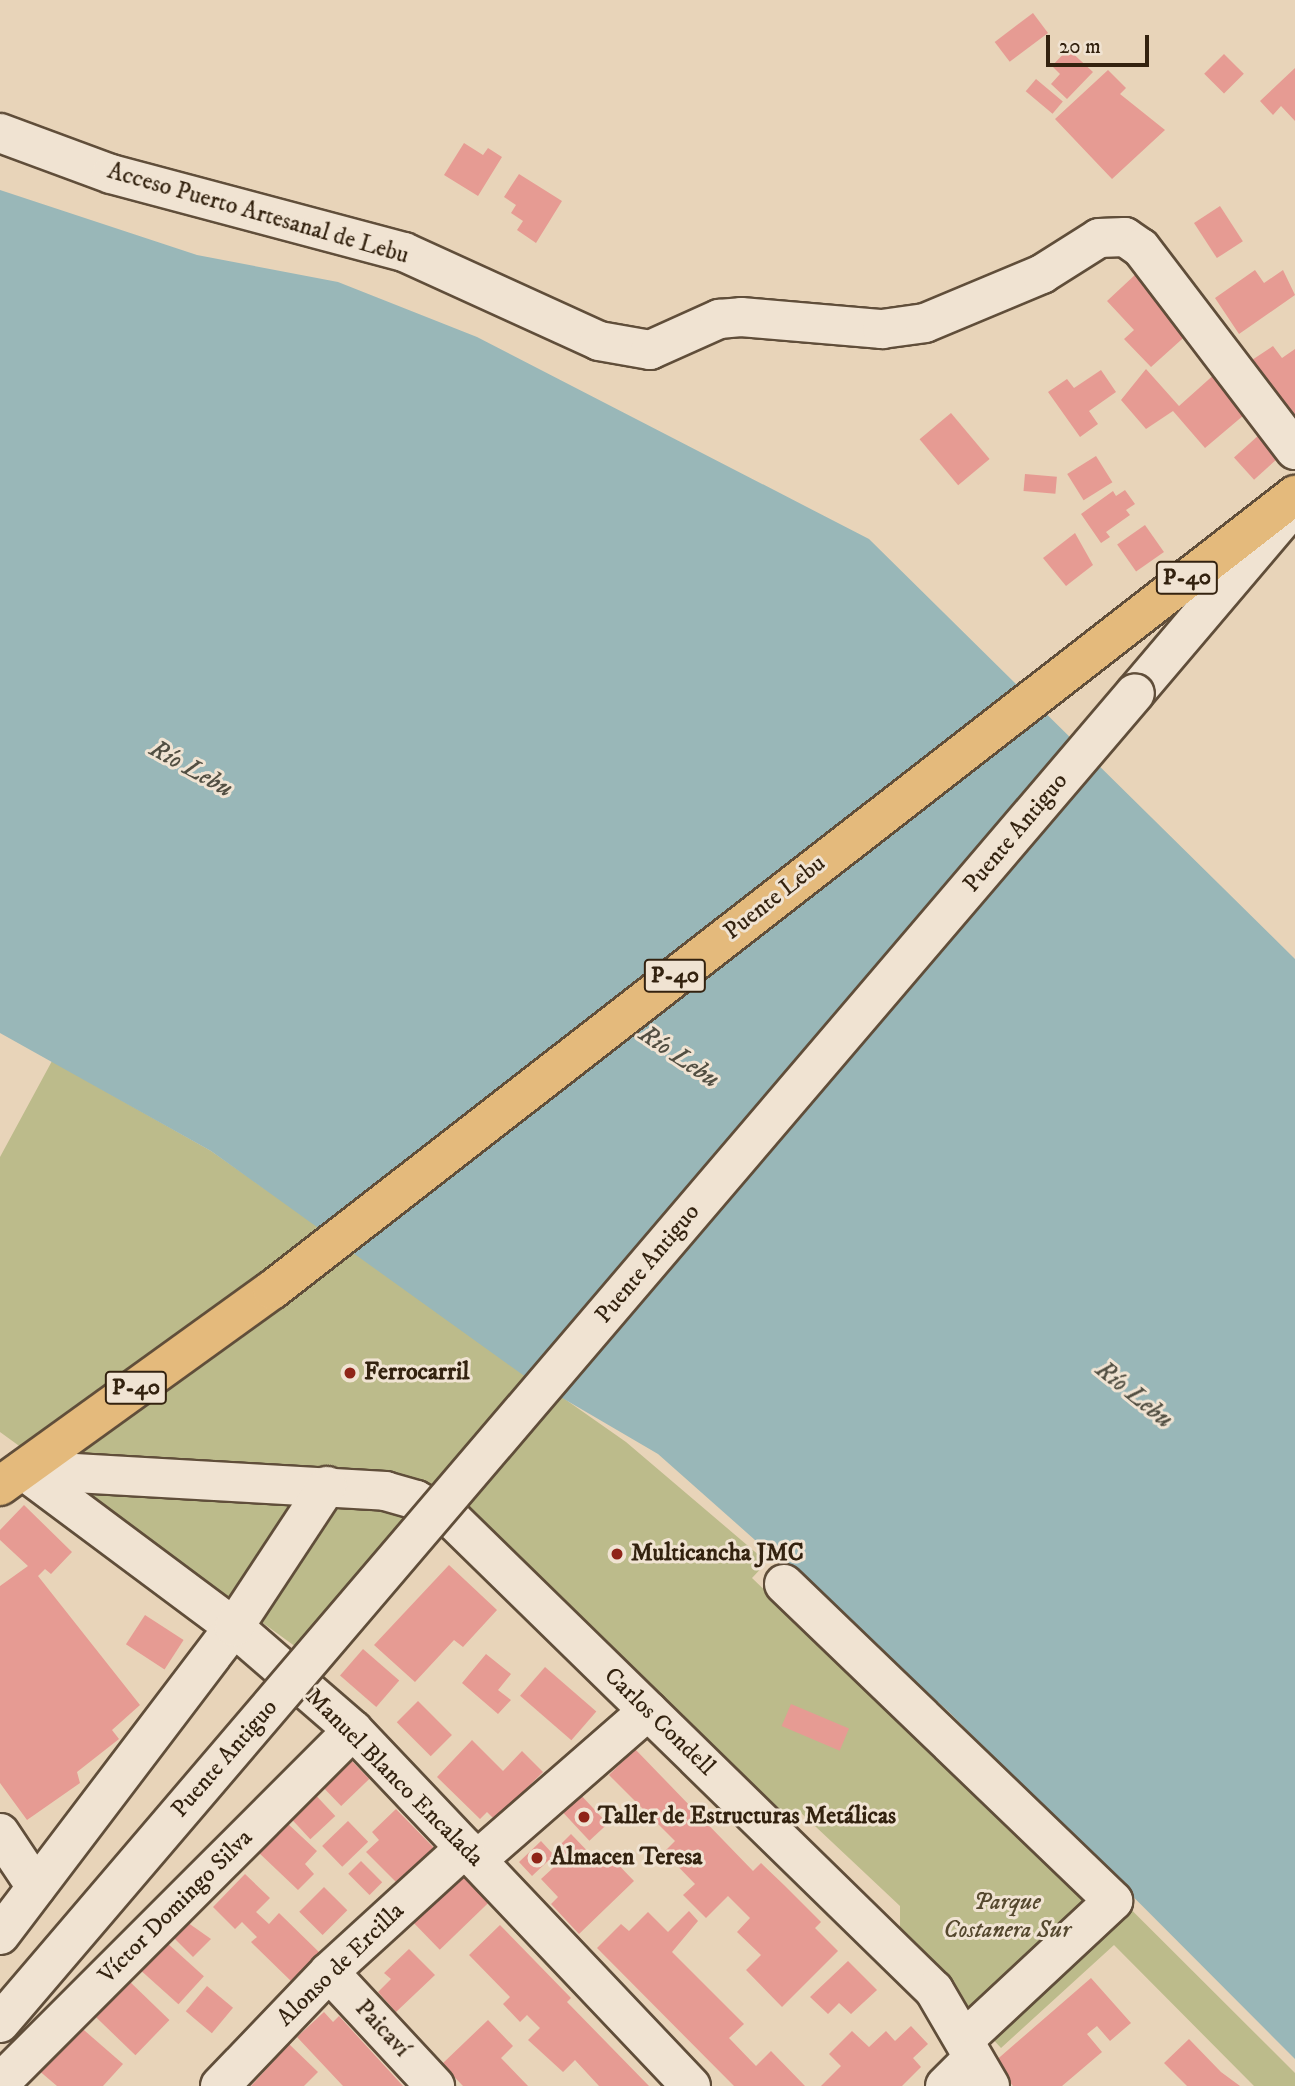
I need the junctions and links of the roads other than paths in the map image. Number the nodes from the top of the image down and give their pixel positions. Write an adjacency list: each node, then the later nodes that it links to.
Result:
1 (0, 133): 2 (street, Acceso Puerto Artesanal de Lebu)
2 (1295, 450)
3 (1295, 495): 5 (main road, Puente Lebu / P-40)
4 (1295, 505): 16 (street, Puente Antiguo, bridge)
5 (8, 1470): 6 (street, Carlos Condell); 8 (street, Manuel Blanco Encalada)
6 (327, 1486): 8 (street); 9 (street, Carlos Condell)
7 (784, 1584): 17 (street)
8 (234, 1628): 10 (street, Manuel Blanco Encalada); 13 (street)
9 (648, 1711): 12 (street, Alonso de Ercilla); 17 (street, Carlos Condell)
10 (353, 1730): 12 (street, Manuel Blanco Encalada); 18 (street, Víctor Domingo Silva)
11 (0, 1833): 13 (street)
12 (471, 1854): 15 (street, Alonso de Ercilla); 21 (street, Manuel Blanco Encalada)
13 (36, 1887): 14 (street)
14 (0, 1935)
15 (329, 1972): 19 (street, Alonso de Ercilla); 20 (street, Paicaví)
16 (0, 2023)
17 (976, 2061): 22 (street)
18 (0, 2083)
19 (220, 2086)
20 (435, 2086)
21 (691, 2086)
22 (945, 2086)

